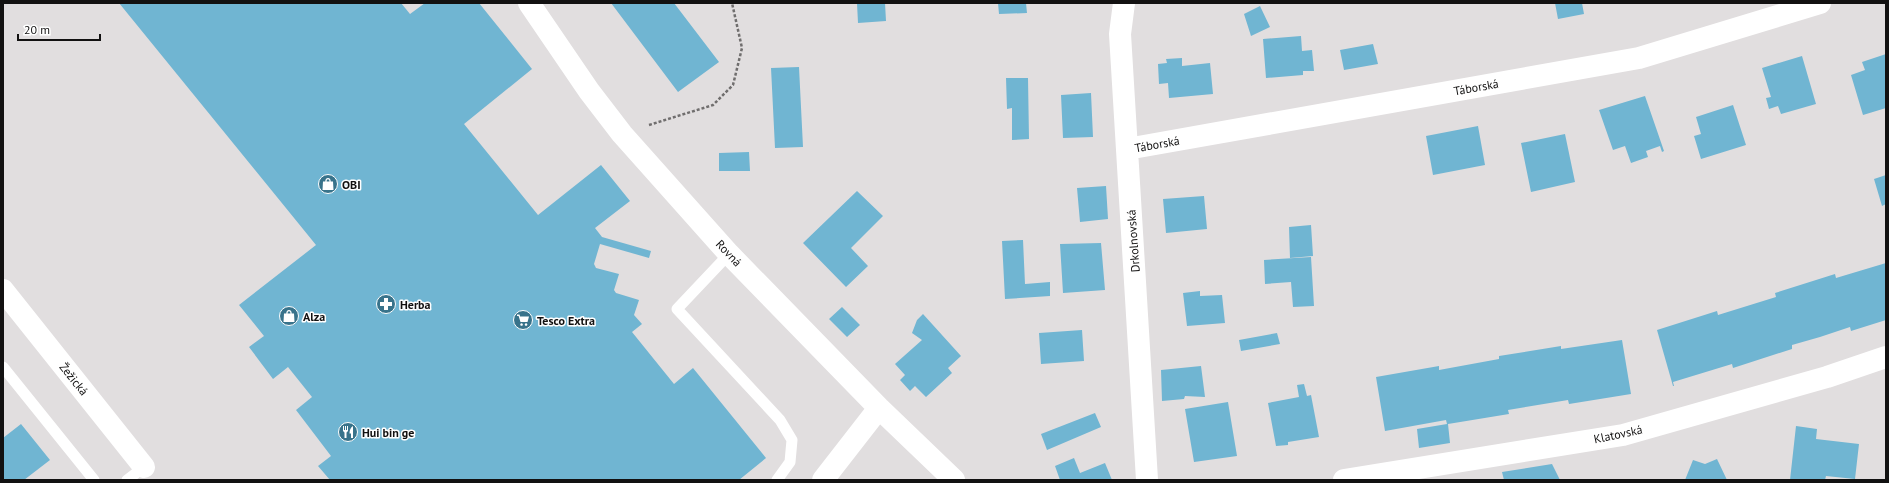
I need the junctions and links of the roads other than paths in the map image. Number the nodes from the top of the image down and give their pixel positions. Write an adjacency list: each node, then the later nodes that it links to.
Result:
1 (529, 3): 5 (street, Rovná)
2 (1124, 3): 4 (street, Drkolnovská)
3 (1820, 3): 4 (street, Táborská)
4 (1127, 149): 16 (street, Drkolnovská)
5 (729, 254): 9 (street, Rovná); 13 (lane)
6 (3, 290): 10 (street, Žežická)
7 (1886, 358): 17 (street, Klatovská)
8 (4, 371): 11 (lane)
9 (879, 408): 14 (street); 15 (street, Rovná)
10 (144, 467): 12 (lane)
11 (94, 480)
12 (127, 480)
13 (777, 480)
14 (823, 480)
15 (954, 480)
16 (1147, 480)
17 (1344, 480)

